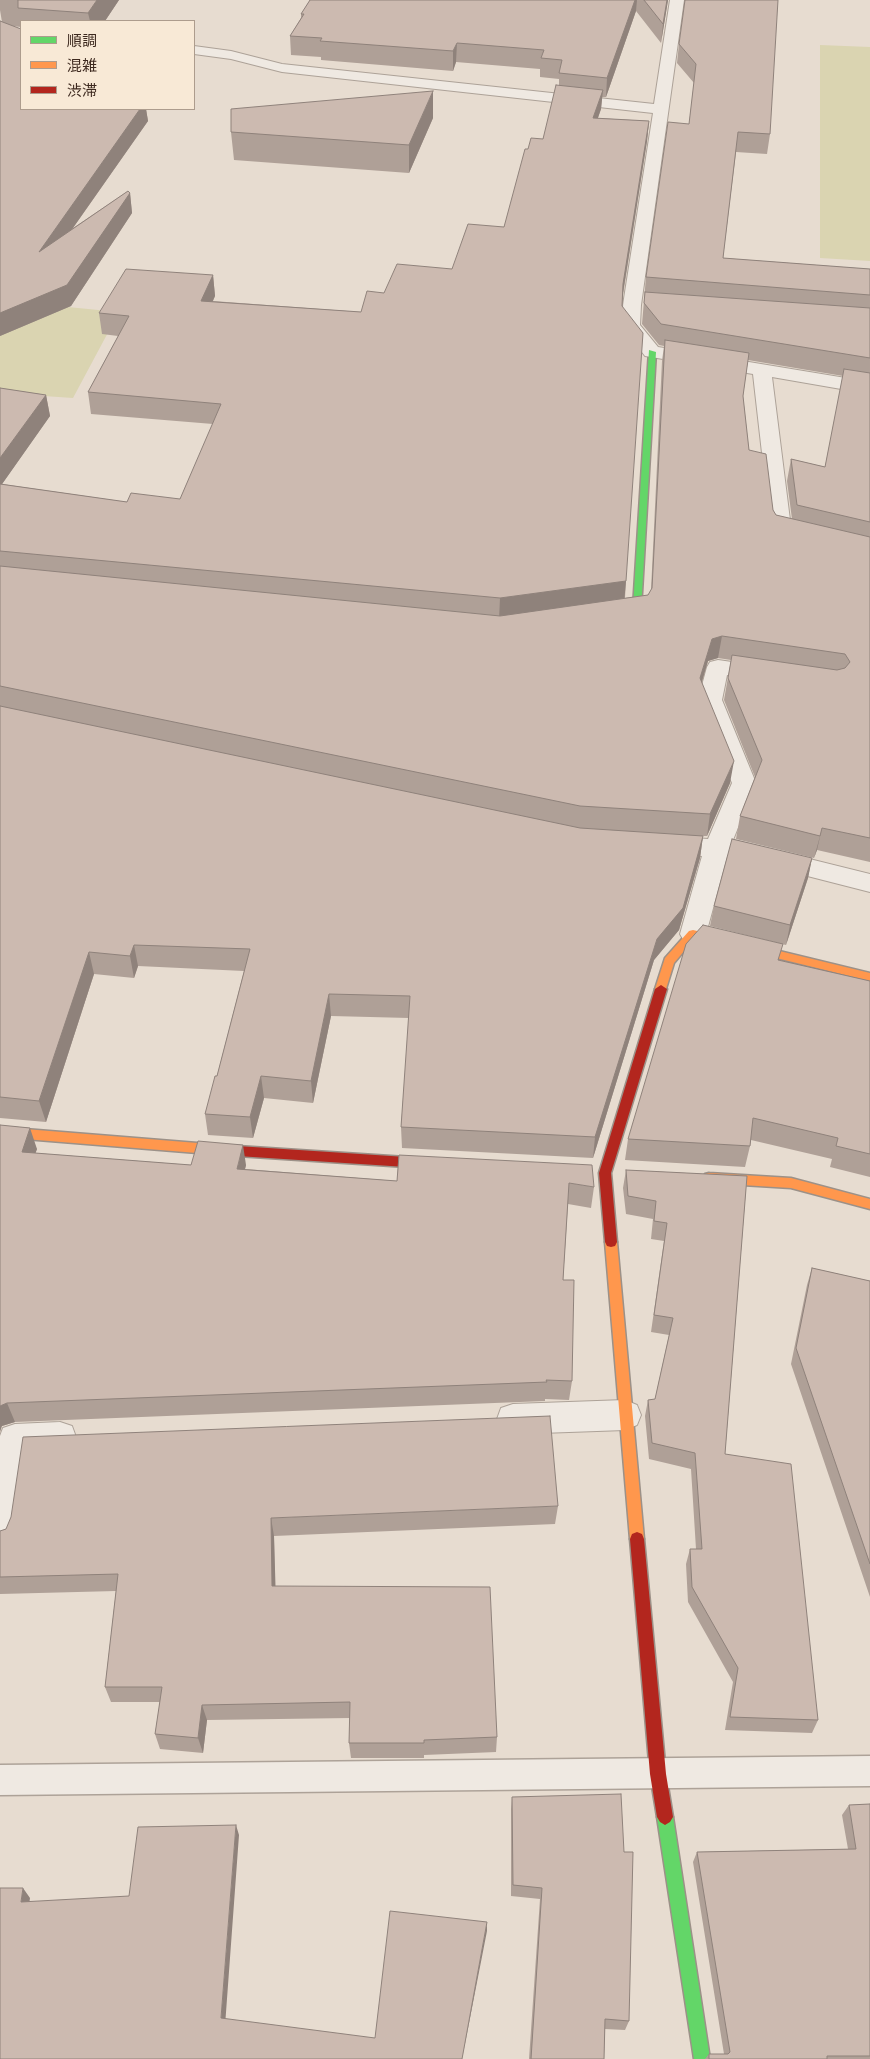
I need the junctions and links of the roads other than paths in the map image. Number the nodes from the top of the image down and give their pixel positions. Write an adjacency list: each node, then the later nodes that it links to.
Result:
1 (677, 0): 3 (street)
2 (195, 50): 3 (street)
3 (662, 110): 4 (street)
4 (632, 306): 5 (street); 6 (street)
5 (651, 307)
6 (652, 352): 7 (street); 10 (street)
7 (762, 372): 8 (street); 9 (street)
8 (870, 388)
9 (870, 553)
10 (608, 614)
11 (785, 676): 13 (street)
12 (638, 843): 13 (street)
13 (717, 848): 14 (street); 15 (street)
14 (870, 883)
15 (693, 934): 16 (street); 21 (street)
16 (870, 977)
17 (0, 1132): 18 (street)
18 (446, 1164)
19 (693, 1178): 20 (street)
20 (870, 1204)
21 (625, 1414): 22 (street); 26 (street)
22 (487, 1420)
23 (93, 1436): 24 (street)
24 (0, 1534)
25 (870, 1771): 26 (lane)
26 (658, 1774): 27 (lane); 28 (street)
27 (0, 1780)
28 (702, 2059)

